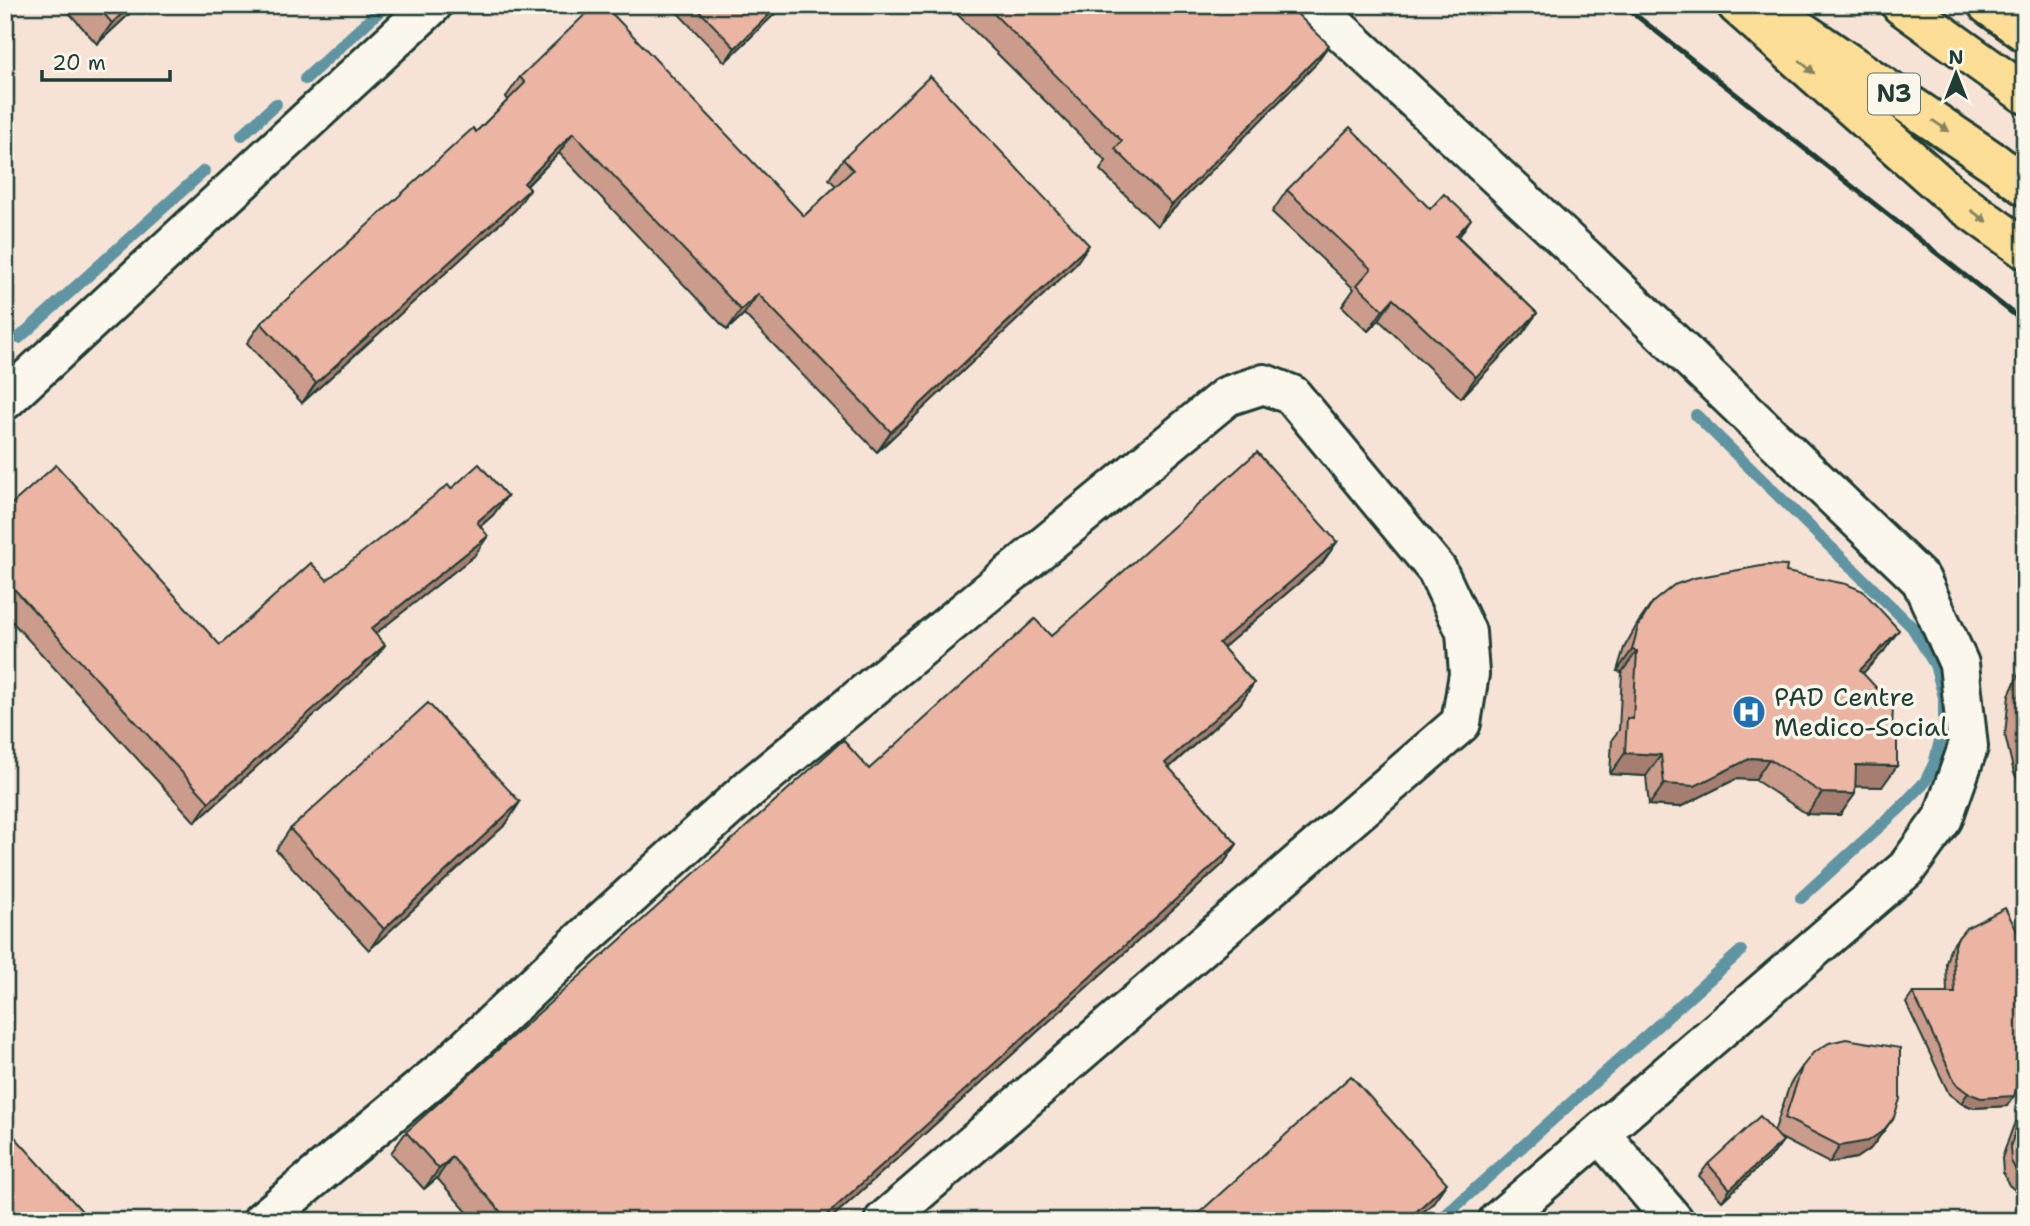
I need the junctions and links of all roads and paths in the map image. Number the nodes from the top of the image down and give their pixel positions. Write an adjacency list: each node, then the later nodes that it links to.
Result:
1 (432, 5): 11 (street)
2 (1313, 5): 12 (street)
3 (1737, 5): 10 (highway, one-way to 10)
4 (1763, 5): 9 (highway, N3, one-way to 9)
5 (1901, 5): 8 (highway)
6 (1987, 5): 7 (highway)
7 (2025, 32)
8 (2025, 94)
9 (2025, 186)
10 (2025, 248)
11 (5, 400)
12 (1600, 1135): 15 (street); 16 (street)
13 (262, 1221): 14 (street)
14 (884, 1221)
15 (1498, 1221)
16 (1674, 1221)

